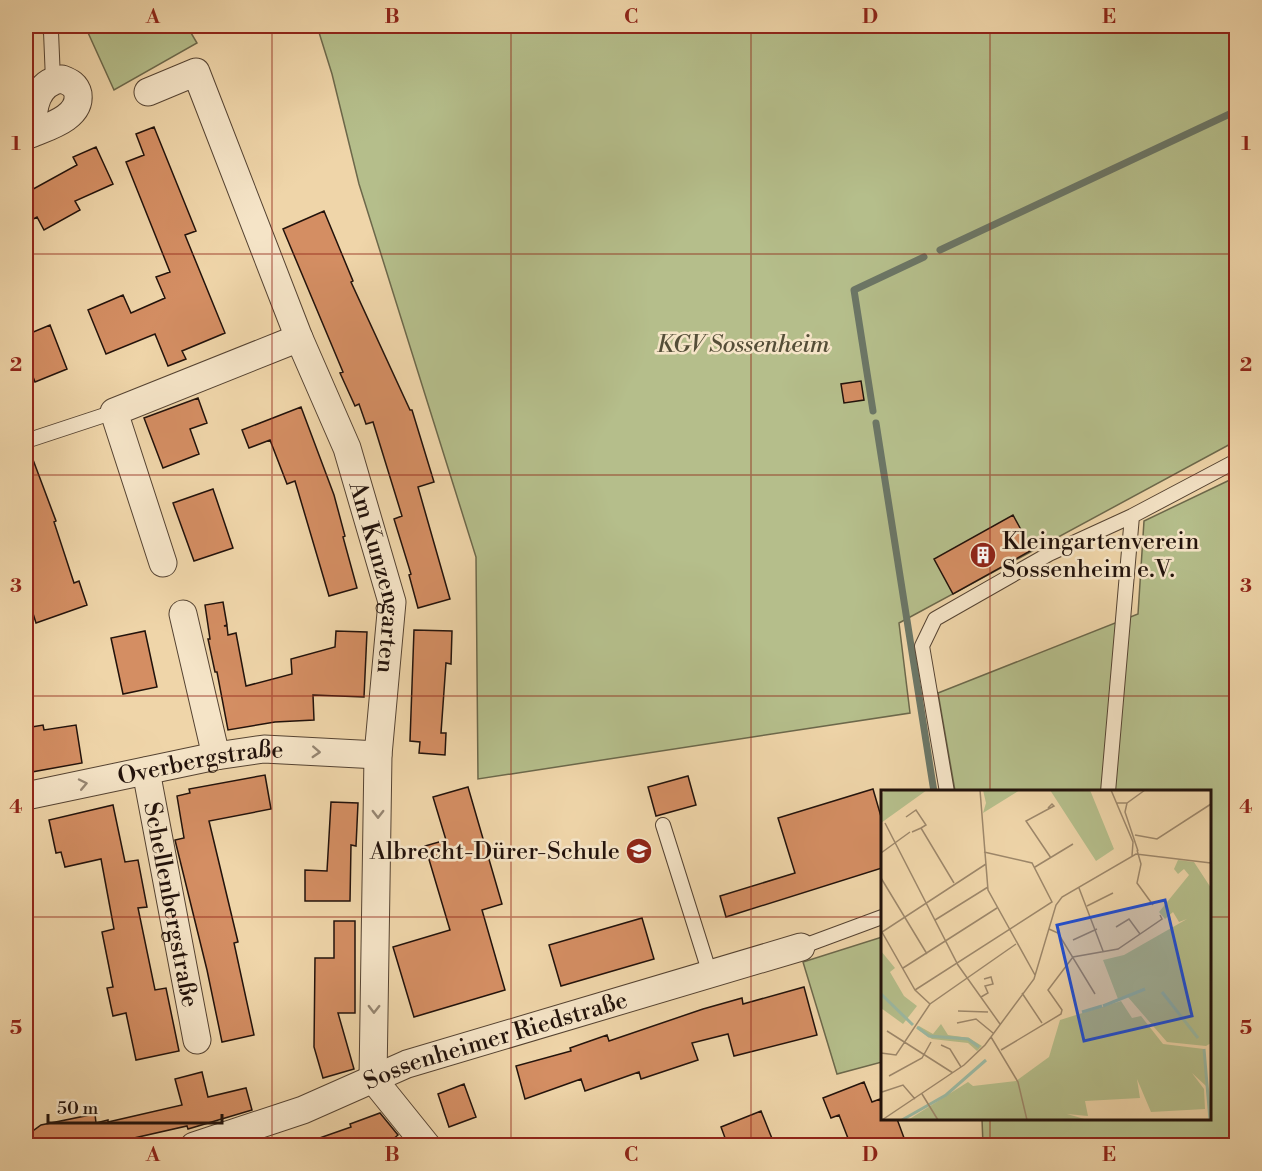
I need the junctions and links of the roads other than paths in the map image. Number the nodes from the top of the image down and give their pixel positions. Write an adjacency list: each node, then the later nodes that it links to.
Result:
1 (47, 26): 2 (lane)
2 (53, 80): 4 (street); 4 (street)
3 (148, 92): 5 (street, Am Kunzengarten)
4 (28, 136)
5 (298, 338): 6 (street); 12 (street, Am Kunzengarten)
6 (114, 412): 7 (lane); 10 (street)
7 (26, 441)
8 (1236, 461): 9 (lane)
9 (1132, 516): 15 (lane); 16 (lane)
10 (164, 563)
11 (183, 614): 13 (street)
12 (378, 755): 13 (street, Overbergstraße, one-way to 12); 23 (street, Am Kunzengarten, one-way to 23)
13 (216, 756): 14 (street, Overbergstraße)
14 (146, 771): 17 (street, Overbergstraße, one-way to 14); 22 (street, Schellenbergstraße)
15 (947, 790)
16 (1107, 790)
17 (26, 796)
18 (663, 825): 21 (lane)
19 (881, 917): 20 (lane)
20 (801, 947): 21 (street, Sossenheimer Riedstraße)
21 (710, 974): 23 (street, Sossenheimer Riedstraße)
22 (196, 1040)
23 (373, 1079): 24 (street, Sossenheimer Riedstraße); 25 (street)
24 (194, 1146)
25 (427, 1146)

